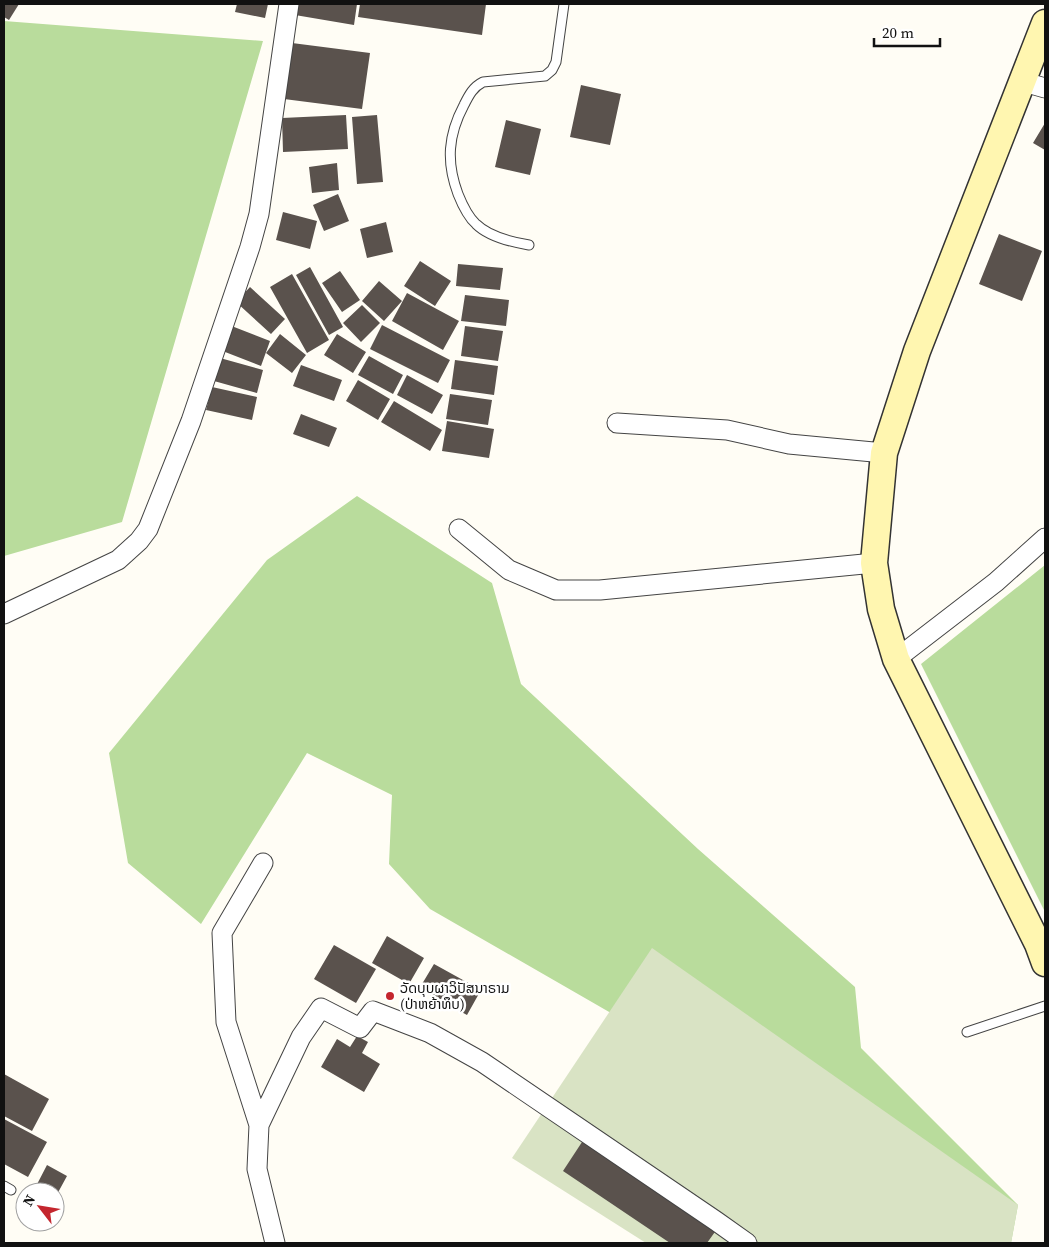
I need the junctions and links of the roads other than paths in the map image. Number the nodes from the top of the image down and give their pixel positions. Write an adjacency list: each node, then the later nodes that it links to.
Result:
1 (289, 4): 11 (street)
2 (564, 4): 5 (lane)
3 (1045, 23): 4 (main road)
4 (1034, 85): 7 (main road)
5 (528, 245)
6 (617, 423): 7 (street)
7 (884, 453): 10 (main road)
8 (459, 529): 10 (street)
9 (1045, 538): 12 (street)
10 (874, 564): 12 (main road)
11 (4, 614)
12 (896, 658): 14 (main road)
13 (263, 863): 17 (street)
14 (1045, 963)
15 (1045, 1006): 16 (lane)
16 (968, 1032)
17 (259, 1125): 18 (street); 19 (street)
18 (275, 1243)
19 (747, 1243)

